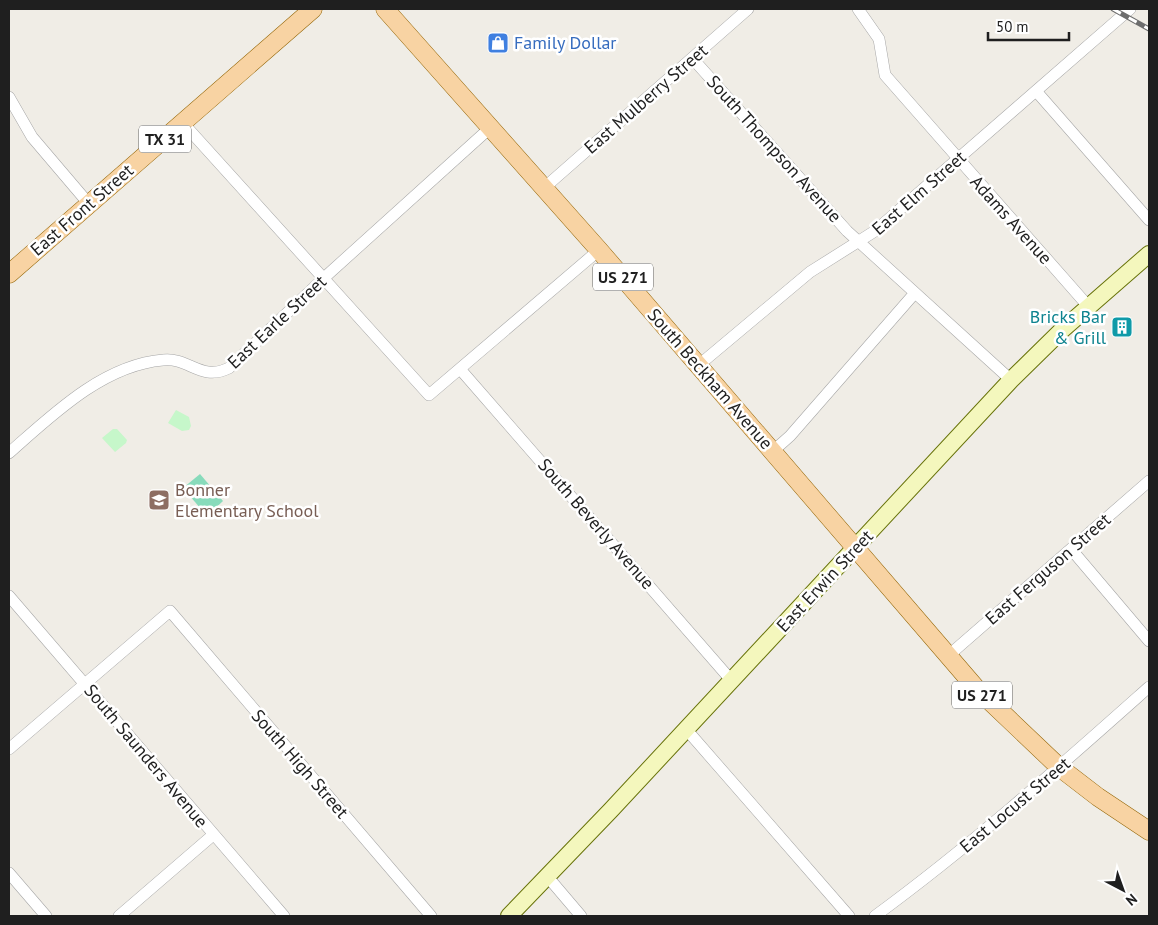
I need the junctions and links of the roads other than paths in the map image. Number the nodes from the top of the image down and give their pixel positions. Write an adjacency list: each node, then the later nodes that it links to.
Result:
1 (313, 9): 9 (main road, East Front Street / TX 31)
2 (385, 9): 10 (main road, South Beckham Avenue / US 271)
3 (858, 9): 11 (street, Adams Avenue)
4 (1130, 9): 7 (street, East Elm Street)
5 (745, 10): 6 (street, East Mulberry Street)
6 (693, 59): 12 (street, East Mulberry Street); 15 (street, South Thompson Avenue)
7 (1036, 91): 11 (street, East Elm Street); 14 (street)
8 (9, 97): 13 (street)
9 (183, 123): 13 (main road, East Front Street / TX 31); 19 (street)
10 (491, 127): 12 (main road, South Beckham Avenue / US 271); 19 (street, East Earle Street)
11 (957, 160): 15 (street, East Elm Street); 21 (street, Adams Avenue)
12 (544, 188): 16 (main road, South Beckham Avenue / US 271)
13 (88, 204): 18 (main road, East Front Street / TX 31)
14 (1149, 220)
15 (859, 243): 20 (street, South Thompson Avenue); 22 (street, East Elm Street)
16 (599, 250): 22 (main road, South Beckham Avenue / US 271); 23 (street)
17 (1149, 254): 21 (main road, East Erwin Street)
18 (10, 271)
19 (325, 277): 23 (street); 26 (street, East Earle Street)
20 (914, 294): 24 (street, South Thompson Avenue); 25 (street)
21 (1088, 306): 24 (main road, East Erwin Street)
22 (699, 365): 25 (main road, South Beckham Avenue / US 271)
23 (460, 369): 33 (street, South Beverly Avenue)
24 (1010, 380): 28 (main road, East Erwin Street)
25 (772, 452): 28 (main road, South Beckham Avenue / US 271)
26 (9, 453)
27 (1149, 481): 29 (street, East Ferguson Street)
28 (856, 549): 32 (main road, US 271); 33 (main road, East Erwin Street)
29 (1071, 549): 31 (street); 32 (street, East Ferguson Street)
30 (9, 596): 34 (street, South Saunders Avenue)
31 (1149, 641)
32 (948, 656): 38 (main road, US 271)
33 (731, 680): 36 (main road, East Erwin Street)
34 (84, 684): 37 (street); 40 (street, South Saunders Avenue); 46 (street, South High Street)
35 (1149, 687): 38 (street, East Locust Street)
36 (686, 729): 42 (main road, East Erwin Street); 49 (street)
37 (9, 749)
38 (1059, 767): 39 (main road, US 271); 50 (street, East Locust Street)
39 (1149, 831)
40 (213, 835): 44 (street); 45 (street, South Saunders Avenue)
41 (9, 873): 43 (street)
42 (547, 876): 47 (main road, East Erwin Street); 48 (street)
43 (46, 916)
44 (119, 916)
45 (284, 916)
46 (431, 916)
47 (509, 916)
48 (581, 916)
49 (848, 916)
50 (875, 916)

